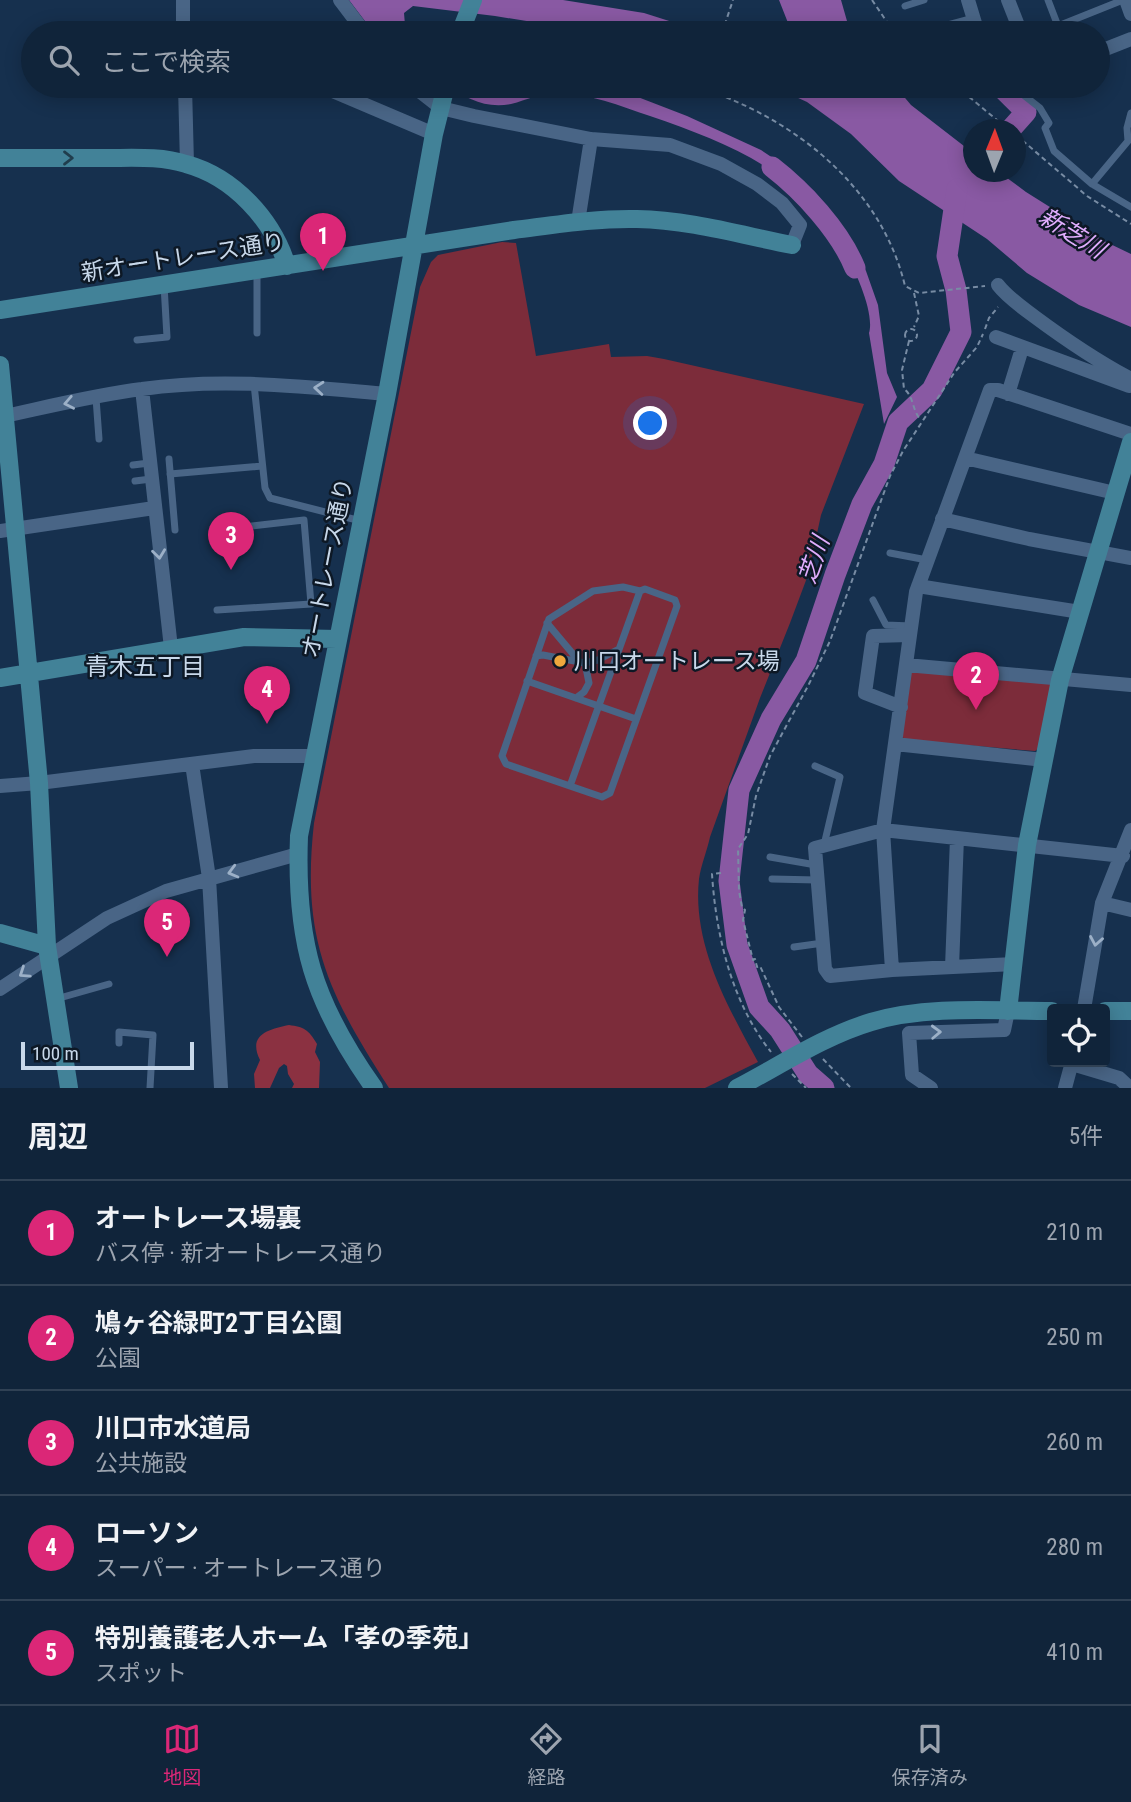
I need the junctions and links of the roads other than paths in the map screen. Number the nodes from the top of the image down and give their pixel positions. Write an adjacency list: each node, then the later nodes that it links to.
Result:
1 (183, 0): 10 (street)
2 (340, 0): 11 (street)
3 (924, 0): 7 (lane)
4 (968, 0): 9 (street)
5 (1008, 0): 14 (street)
6 (1048, 0): 15 (lane)
7 (905, 6)
8 (1128, 7): 16 (lane)
9 (974, 18): 12 (lane); 13 (street)
10 (183, 21)
11 (356, 21)
12 (963, 21)
13 (975, 21)
14 (1016, 21)
15 (1056, 21)
16 (1076, 21)
17 (1131, 39): 18 (street)
18 (1110, 47)
19 (185, 98): 29 (street)
20 (349, 98): 26 (street)
21 (428, 98): 24 (street)
22 (443, 98): 24 (street, オートレース通り)
23 (1027, 98): 30 (lane)
24 (441, 108): 26 (street, オートレース通り); 27 (street)
25 (1131, 113): 30 (lane)
26 (434, 134): 34 (street, オートレース通り)
27 (591, 139): 32 (street); 33 (street)
28 (0, 158): 29 (street, one-way to 29)
29 (187, 164): 35 (street)
30 (1092, 184): 31 (lane)
31 (1131, 207)
32 (578, 222): 33 (street, 新オートレース通り); 34 (street, 新オートレース通り)
33 (792, 245)
34 (414, 246): 35 (street, 新オートレース通り); 49 (street, オートレース通り)
35 (287, 266): 36 (street, 新オートレース通り)
36 (257, 271): 37 (street, 新オートレース通り); 40 (lane)
37 (163, 285): 39 (street, 新オートレース通り); 42 (lane)
38 (1003, 290): 45 (street)
39 (0, 310)
40 (257, 333)
41 (996, 337): 47 (street)
42 (137, 340)
43 (1020, 355): 50 (street)
44 (0, 365): 52 (street)
45 (1131, 379)
46 (254, 384): 48 (street); 49 (street, one-way to 46); 60 (lane)
47 (1131, 387)
48 (142, 389): 51 (street); 58 (street)
49 (387, 394): 69 (street, オートレース通り)
50 (1008, 394): 53 (street); 56 (street)
51 (96, 398): 52 (street, one-way to 52); 54 (lane)
52 (2, 416): 71 (street)
53 (1131, 434)
54 (99, 439)
55 (1131, 442): 64 (street)
56 (965, 458): 64 (street); 67 (street)
57 (169, 459): 61 (lane)
58 (149, 463): 59 (lane); 62 (street)
59 (133, 465)
60 (262, 467): 61 (lane); 66 (lane)
61 (170, 474): 72 (lane)
62 (151, 479): 63 (lane); 65 (street)
63 (135, 481)
64 (1115, 493): 73 (street)
65 (154, 508): 71 (street); 85 (street, one-way to 85)
66 (308, 508): 68 (lane); 69 (lane)
67 (942, 519): 73 (street); 76 (street)
68 (304, 520): 70 (lane); 80 (lane)
69 (361, 521): 84 (street, オートレース通り)
70 (252, 526)
71 (7, 530): 90 (street)
72 (175, 530)
73 (1097, 552): 75 (street); 81 (street)
74 (890, 553): 76 (lane)
75 (1131, 558)
76 (927, 560): 77 (street)
77 (918, 586): 81 (street); 83 (street)
78 (640, 591): 82 (lane); 86 (lane); 98 (lane)
79 (873, 600): 83 (lane)
80 (216, 610)
81 (1080, 612): 92 (street)
82 (547, 623): 87 (lane); 88 (lane)
83 (911, 630): 89 (street); 97 (street)
84 (337, 639): 85 (street); 100 (street, オートレース通り)
85 (171, 648): 90 (street)
86 (619, 649): 88 (lane); 96 (lane)
87 (536, 656): 88 (lane); 93 (lane)
88 (582, 662): 95 (lane)
89 (906, 665): 92 (street); 97 (street)
90 (29, 674): 91 (street); 104 (street)
91 (0, 678)
92 (1060, 680): 94 (street); 101 (street)
93 (527, 681): 95 (lane); 106 (lane)
94 (1131, 685)
95 (576, 698): 96 (lane)
96 (598, 706): 98 (lane); 106 (lane)
97 (901, 707): 99 (street)
98 (636, 719): 106 (lane)
99 (895, 744): 101 (street); 107 (street)
100 (314, 756): 102 (street); 112 (street, オートレース通り)
101 (1044, 760): 111 (street)
102 (191, 764): 104 (street); 116 (street)
103 (815, 766): 110 (lane)
104 (39, 783): 105 (street); 124 (street)
105 (0, 786)
106 (570, 786)
107 (883, 830): 109 (street); 110 (street); 127 (street)
108 (1131, 830): 113 (street)
109 (957, 838): 111 (street); 126 (street)
110 (824, 845): 115 (street)
111 (1027, 845): 113 (street); 125 (street)
112 (299, 854): 116 (street, one-way to 116); 142 (street, オートレース通り)
113 (1122, 856): 119 (street)
114 (770, 857): 115 (lane)
115 (816, 865): 118 (street)
116 (209, 878): 124 (street); 141 (street)
117 (772, 880): 118 (lane)
118 (817, 880): 122 (street)
119 (1102, 903): 120 (street); 131 (street, one-way to 131)
120 (1131, 909)
121 (0, 933): 124 (street)
122 (822, 943): 123 (lane); 127 (street)
123 (794, 947)
124 (48, 951): 129 (street, one-way to 129); 130 (street)
125 (1014, 964): 126 (street); 132 (street)
126 (952, 967): 127 (street)
127 (892, 970)
128 (110, 984): 130 (lane)
129 (0, 989)
130 (55, 1000): 139 (street)
131 (1085, 1004)
132 (1008, 1011): 133 (street); 143 (street); 144 (street, one-way to 132)
133 (1047, 1011)
134 (1110, 1011): 135 (street)
135 (1131, 1011)
136 (119, 1043): 140 (lane)
137 (1071, 1067): 145 (street)
138 (1085, 1067): 146 (street)
139 (69, 1088)
140 (150, 1088)
141 (220, 1088)
142 (374, 1088)
143 (737, 1088)
144 (931, 1088)
145 (1065, 1088)
146 (1130, 1088)

